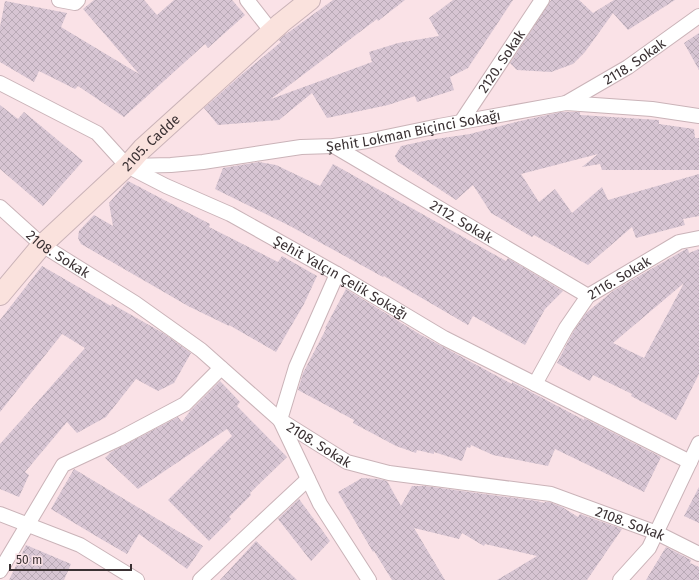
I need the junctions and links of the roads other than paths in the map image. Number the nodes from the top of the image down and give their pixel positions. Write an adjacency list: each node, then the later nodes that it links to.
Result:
1 (59, 0): 2 (street)
2 (78, 0)
3 (247, 0): 7 (street)
4 (310, 0): 7 (street, 2105. Cadde)
5 (542, 0): 11 (street, 2120. Sokak)
6 (699, 16): 9 (street, 2118. Sokak)
7 (272, 32): 13 (street, 2105. Cadde)
8 (0, 83): 13 (street, Şehit Yalçın Çelik Sokağı)
9 (566, 103): 10 (street, Şehit Lokman Biçinci Sokağı); 11 (street, Şehit Lokman Biçinci Sokağı)
10 (699, 116)
11 (461, 122): 12 (street, Şehit Lokman Biçinci Sokağı)
12 (334, 146): 13 (street, Şehit Lokman Biçinci Sokağı); 19 (street, 2112. Sokak)
13 (127, 166): 16 (street, 2105. Cadde); 17 (street, Şehit Yalçın Çelik Sokağı)
14 (0, 207): 16 (street, 2108. Sokak)
15 (699, 238): 19 (street, 2116. Sokak)
16 (42, 244): 18 (street, 2105. Cadde); 20 (street, 2108. Sokak)
17 (337, 274): 21 (street, Şehit Yalçın Çelik Sokağı); 22 (street)
18 (0, 295)
19 (588, 296): 21 (street, 2116. Sokak)
20 (221, 368): 22 (street, 2108. Sokak); 27 (street)
21 (535, 384): 24 (street, Şehit Yalçın Çelik Sokağı)
22 (280, 420): 25 (street); 28 (street, 2108. Sokak)
23 (699, 443): 24 (street)
24 (690, 462): 28 (street)
25 (308, 479): 33 (street); 34 (street)
26 (0, 514): 27 (street)
27 (27, 524): 31 (street); 32 (street)
28 (656, 533): 29 (street); 30 (street, 2108. Sokak)
29 (649, 548): 35 (street); 36 (street)
30 (699, 554)
31 (0, 571)
32 (137, 580)
33 (200, 580)
34 (369, 580)
35 (620, 580)
36 (631, 580)

